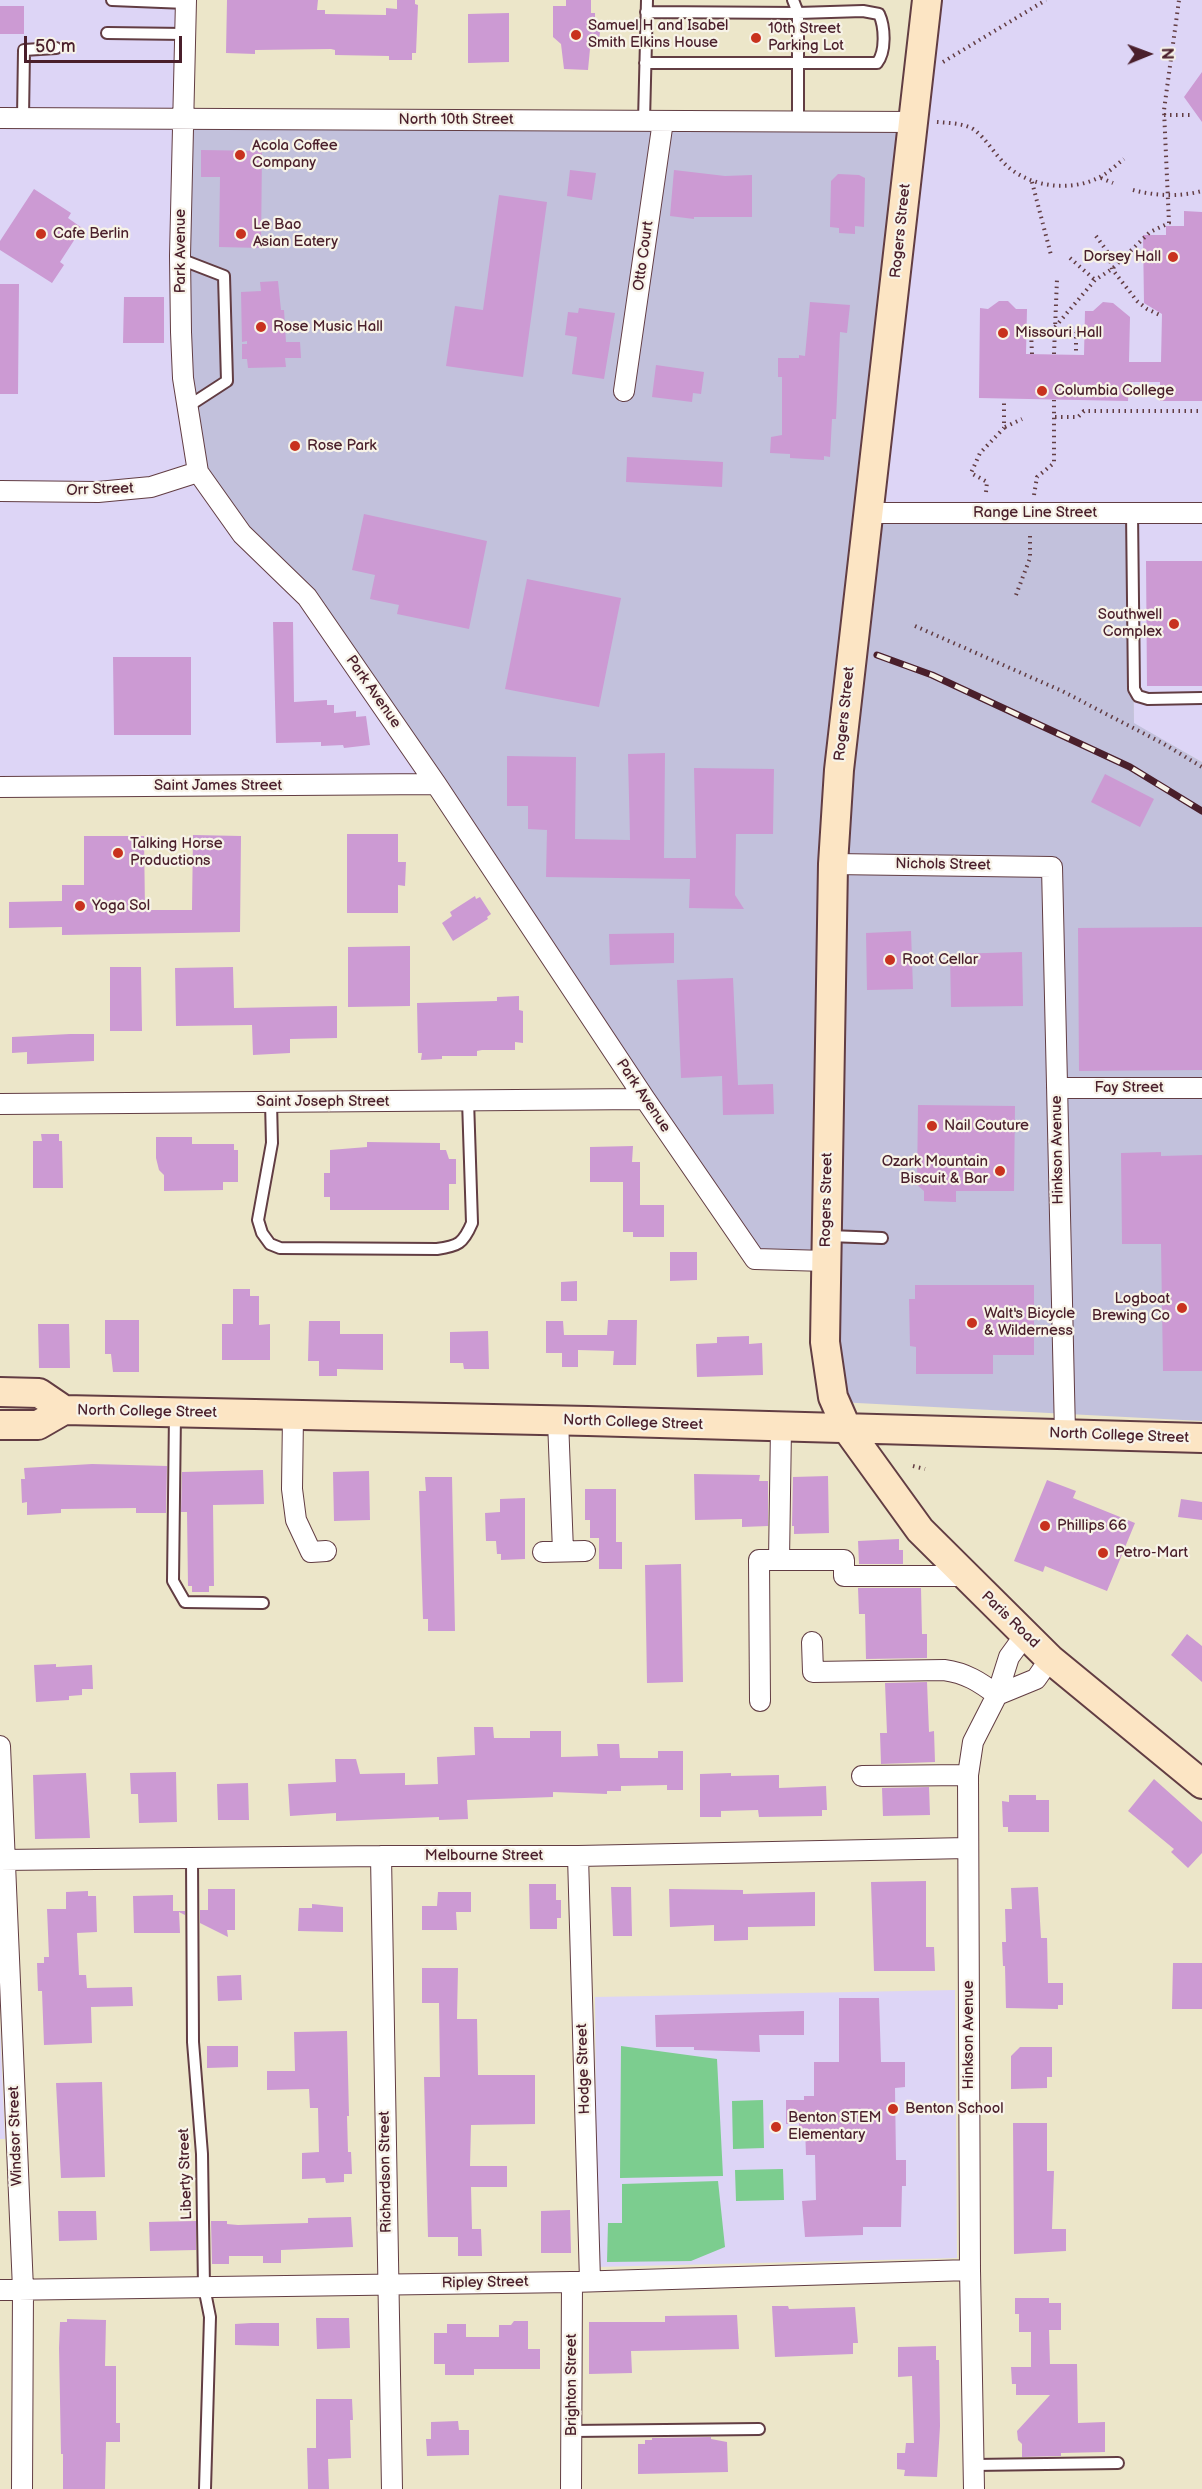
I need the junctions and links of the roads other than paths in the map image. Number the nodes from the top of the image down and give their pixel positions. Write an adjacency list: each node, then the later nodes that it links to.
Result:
1 (112, 0): 5 (lane)
2 (647, 0): 6 (lane)
3 (793, 0): 7 (lane)
4 (927, 0): 18 (main road, Rogers Street)
5 (186, 1): 9 (street, Park Avenue)
6 (646, 12): 7 (lane); 11 (lane)
7 (798, 13): 12 (lane); 12 (lane)
8 (107, 33): 9 (lane)
9 (185, 34): 15 (street, Park Avenue)
10 (57, 48): 14 (lane)
11 (645, 63): 12 (lane); 16 (lane)
12 (799, 63): 17 (lane)
13 (0, 118): 14 (street, North 10th Street)
14 (23, 118): 15 (street, North 10th Street)
15 (183, 118): 16 (street, North 10th Street); 19 (street, Park Avenue)
16 (653, 121): 17 (street, North 10th Street); 20 (street, Otto Court)
17 (798, 122): 18 (street, North 10th Street)
18 (923, 122): 25 (main road, Rogers Street)
19 (180, 259): 21 (street, Park Avenue); 21 (lane)
20 (624, 391)
21 (187, 406): 22 (street, Park Avenue)
22 (198, 472): 23 (street, Orr Street); 28 (street, Park Avenue)
23 (0, 491)
24 (1132, 512): 25 (street, Range Line Street); 26 (street, Range Line Street); 27 (lane)
25 (869, 513): 30 (main road, Rogers Street)
26 (1202, 513)
27 (1202, 698)
28 (436, 784): 29 (street, Saint James Street); 34 (street, Park Avenue)
29 (0, 787)
30 (833, 864): 31 (street, Nichols Street); 39 (main road, Rogers Street)
31 (1052, 867): 32 (street, Hinkson Avenue)
32 (1057, 1088): 33 (street, Fay Street); 48 (street, Hinkson Avenue)
33 (1202, 1088)
34 (645, 1099): 35 (street, Saint Joseph Street); 39 (street, Park Avenue)
35 (468, 1100): 36 (street, Saint Joseph Street); 36 (lane)
36 (271, 1102): 37 (street, Saint Joseph Street)
37 (0, 1104)
38 (882, 1238): 39 (lane)
39 (826, 1248): 47 (main road, Rogers Street)
40 (0, 1392): 41 (main road, North College Street)
41 (64, 1410): 42 (main road, North College Street); 45 (main road, North College Street)
42 (175, 1412): 43 (main road, North College Street); 54 (lane)
43 (293, 1415): 44 (main road, North College Street); 50 (street)
44 (558, 1420): 46 (main road, North College Street); 51 (street)
45 (0, 1425)
46 (781, 1427): 47 (main road, North College Street); 52 (street)
47 (847, 1429): 48 (main road, North College Street); 53 (main road, Paris Road)
48 (1065, 1433): 49 (main road, North College Street)
49 (1202, 1438)
50 (326, 1551)
51 (585, 1551)
52 (779, 1560): 53 (street); 59 (street)
53 (966, 1576): 55 (main road, Paris Road)
54 (263, 1603)
55 (1025, 1635): 57 (main road, Paris Road); 58 (street, Hinkson Avenue)
56 (812, 1642): 58 (street)
57 (1050, 1659): 58 (street); 63 (main road, Paris Road)
58 (997, 1695): 61 (street, Hinkson Avenue)
59 (760, 1701)
60 (0, 1746): 68 (street, Windsor Street)
61 (968, 1775): 62 (street); 64 (street, Hinkson Avenue)
62 (862, 1776)
63 (1202, 1784)
64 (968, 1848): 66 (street, Melbourne Street); 71 (street, Hinkson Avenue)
65 (381, 1856): 66 (street, Melbourne Street); 67 (street, Melbourne Street); 73 (street, Richardson Street)
66 (578, 1856): 72 (street, Hodge Street)
67 (192, 1857): 68 (street, Melbourne Street); 74 (lane, Liberty Street)
68 (2, 1860): 69 (street, Windsor Street)
69 (4, 1962): 70 (street, Windsor Street)
70 (7, 2093): 75 (street, Windsor Street)
71 (970, 2270): 72 (street, Ripley Street); 80 (street, Hinkson Avenue)
72 (581, 2282): 73 (street, Ripley Street); 78 (street, Brighton Street)
73 (387, 2285): 74 (street, Ripley Street); 83 (street, Richardson Street)
74 (204, 2287): 75 (street, Ripley Street); 82 (lane, Liberty Street)
75 (23, 2289): 76 (street, Ripley Street); 81 (street, Windsor Street)
76 (0, 2290)
77 (759, 2429): 78 (lane)
78 (572, 2431): 84 (street, Brighton Street)
79 (1118, 2463): 80 (lane)
80 (974, 2465): 85 (street, Hinkson Avenue)
81 (22, 2489)
82 (205, 2489)
83 (392, 2489)
84 (571, 2489)
85 (974, 2489)

